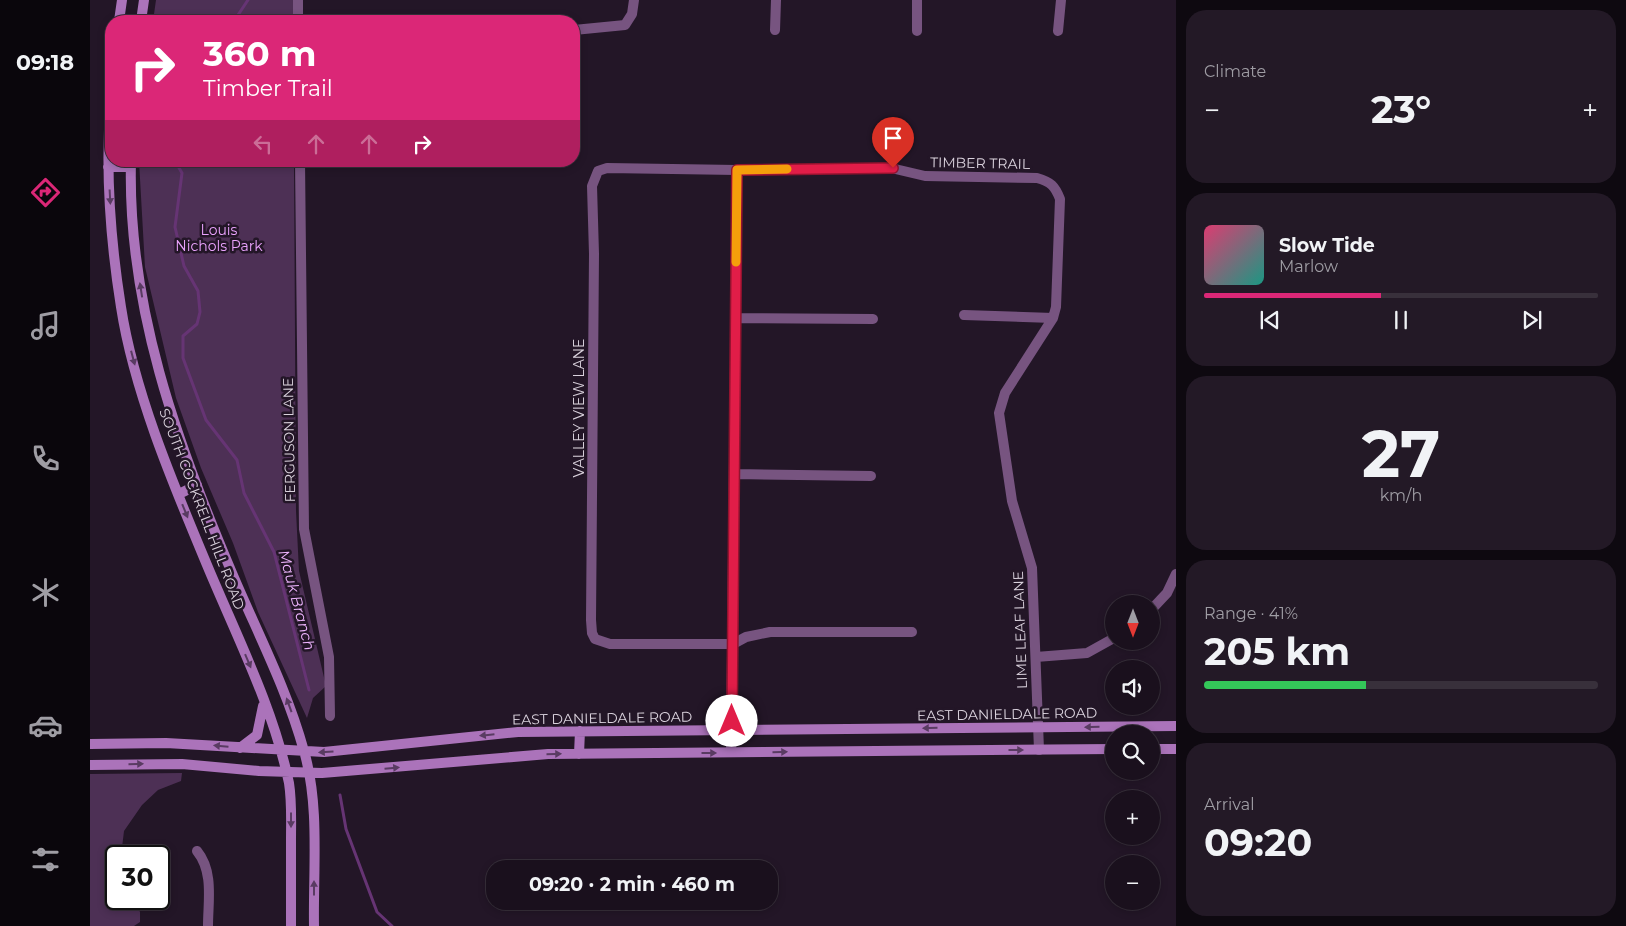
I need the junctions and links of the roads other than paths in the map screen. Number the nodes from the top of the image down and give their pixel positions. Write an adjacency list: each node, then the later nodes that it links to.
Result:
1 (122, 0): 8 (main road)
2 (144, 0): 9 (main road)
3 (298, 0): 10 (street)
4 (634, 0): 11 (street)
5 (776, 0): 12 (street)
6 (917, 0): 13 (street)
7 (1061, 0): 14 (street)
8 (120, 15)
9 (142, 15)
10 (298, 15)
11 (580, 29)
12 (776, 30)
13 (916, 31)
14 (1058, 31)
15 (108, 167): 28 (main road, SOUTH COCKRELL HILL ROAD, one-way to 28)
16 (131, 167): 27 (main road, SOUTH COCKRELL HILL ROAD, one-way to 16)
17 (300, 167): 36 (street, FERGUSON LANE)
18 (737, 170): 19 (street, TIMBER TRAIL); 20 (street, TIMBER TRAIL); 22 (street)
19 (594, 177): 33 (street, VALLEY VIEW LANE)
20 (1060, 199): 24 (street, LIME LEAF LANE)
21 (964, 314): 24 (street)
22 (736, 318): 23 (street); 25 (street)
23 (873, 318)
24 (1053, 318): 34 (street, LIME LEAF LANE)
25 (735, 474): 26 (street); 33 (street)
26 (871, 476)
27 (197, 485): 28 (main road); 48 (main road, SOUTH COCKRELL HILL ROAD, one-way to 27)
28 (178, 494): 35 (main road, SOUTH COCKRELL HILL ROAD, one-way to 35)
29 (1176, 574): 30 (street)
30 (1160, 600)
31 (912, 632): 33 (street)
32 (1105, 643): 34 (street)
33 (733, 644): 39 (street)
34 (1036, 657): 38 (street, LIME LEAF LANE)
35 (263, 697): 42 (main road); 46 (main road, SOUTH COCKRELL HILL ROAD)
36 (330, 716)
37 (1176, 726): 38 (main road, EAST DANIELDALE ROAD, one-way to 38)
38 (1038, 727): 39 (main road, EAST DANIELDALE ROAD, one-way to 39); 47 (street, LIME LEAF LANE)
39 (732, 730): 40 (main road, EAST DANIELDALE ROAD); 49 (street)
40 (580, 732): 48 (main road, EAST DANIELDALE ROAD, one-way to 48); 50 (main road)
41 (90, 744): 42 (main road, EAST DANIELDALE ROAD, one-way to 41)
42 (240, 748): 46 (main road, EAST DANIELDALE ROAD)
43 (1105, 749): 47 (main road)
44 (1160, 749): 45 (main road)
45 (1176, 749)
46 (280, 750): 48 (main road, EAST DANIELDALE ROAD); 52 (main road, SOUTH COCKRELL HILL ROAD)
47 (1039, 750): 49 (main road, one-way to 47)
48 (304, 752): 53 (main road, SOUTH COCKRELL HILL ROAD)
49 (731, 752): 50 (main road, one-way to 49)
50 (580, 754): 53 (main road, one-way to 50)
51 (90, 765): 52 (main road, one-way to 52)
52 (286, 771): 53 (main road); 56 (main road, SOUTH COCKRELL HILL ROAD, one-way to 56)
53 (308, 772): 57 (main road, SOUTH COCKRELL HILL ROAD, one-way to 53)
54 (198, 851): 55 (street)
55 (208, 926)
56 (291, 926)
57 (314, 926)

